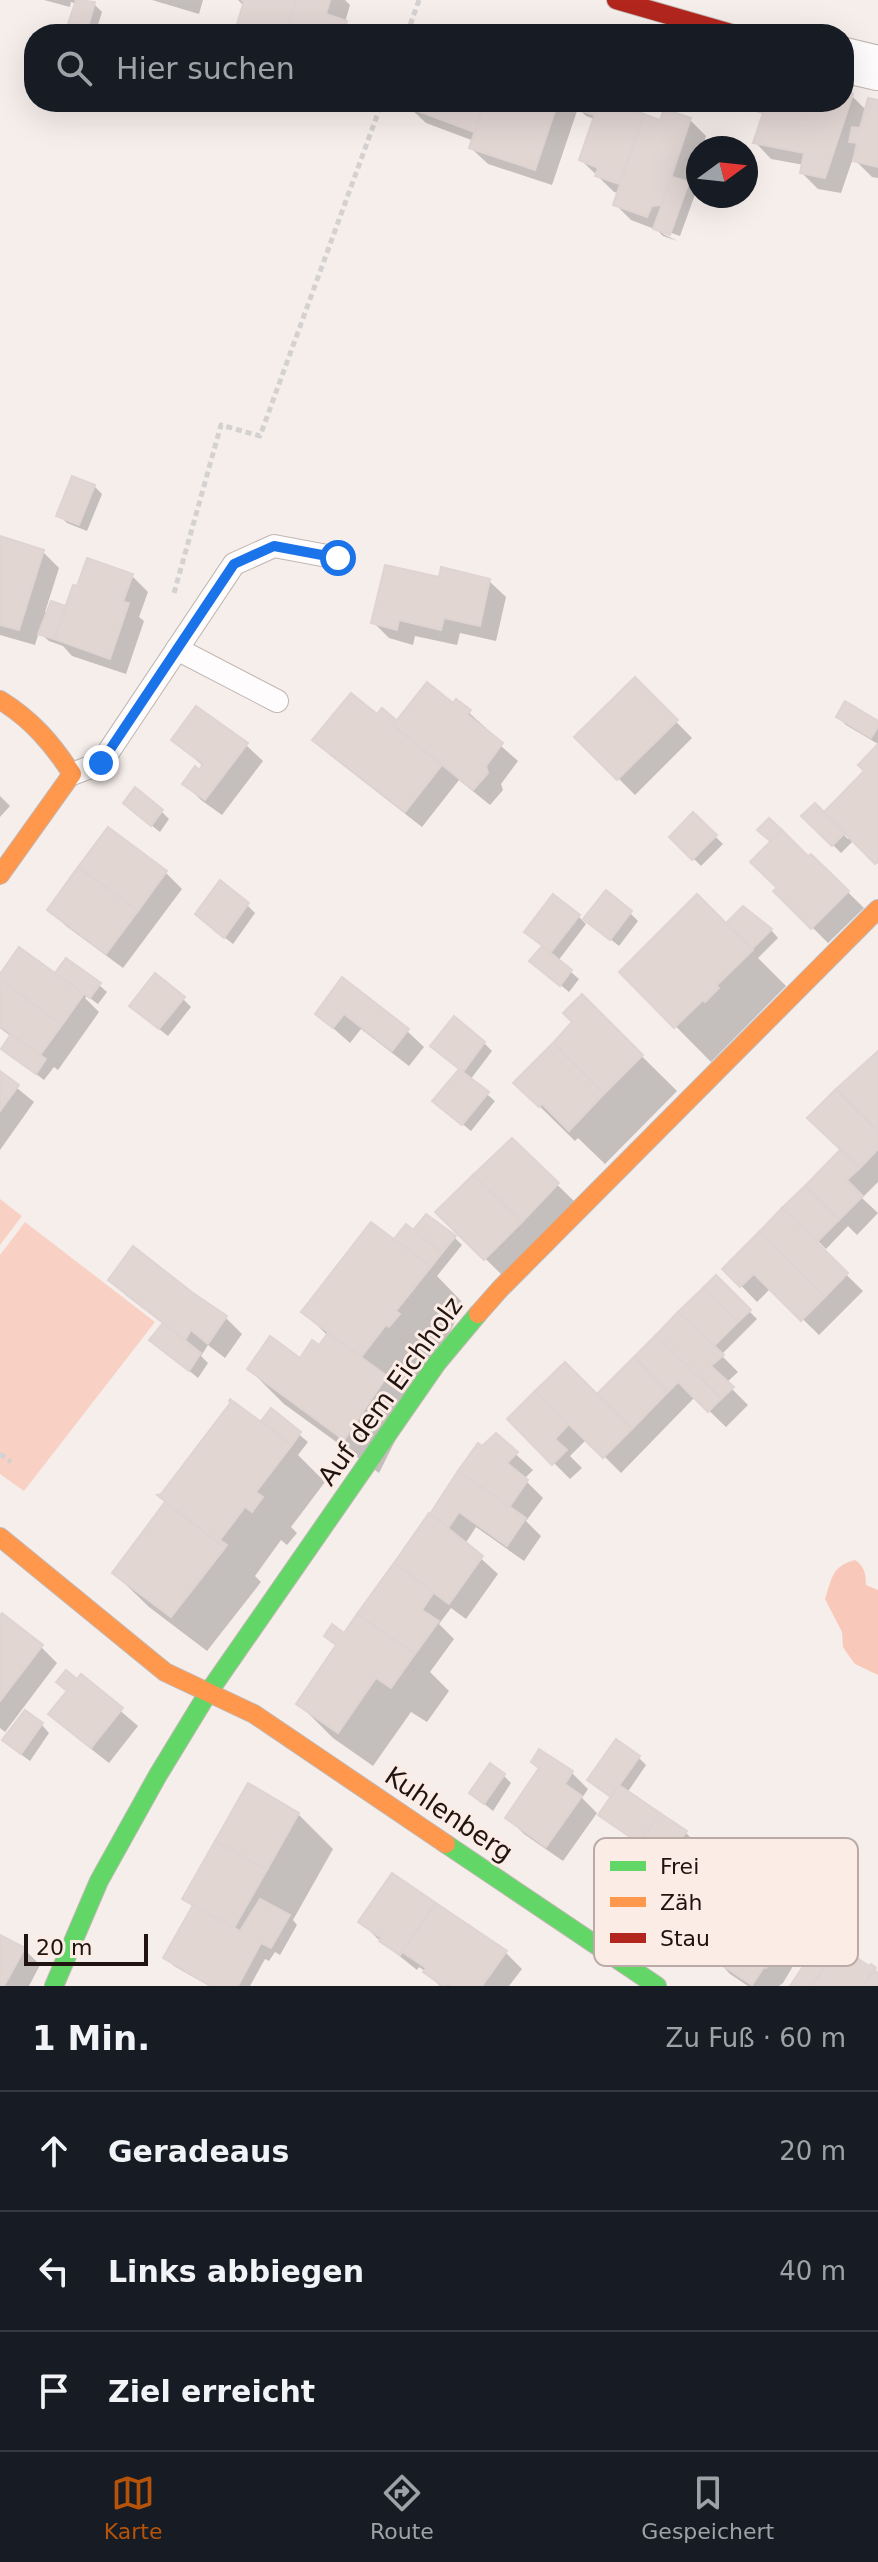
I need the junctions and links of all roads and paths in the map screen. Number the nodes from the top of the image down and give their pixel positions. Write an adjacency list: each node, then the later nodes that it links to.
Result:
1 (419, 0): 3 (path)
2 (616, 0): 4 (street)
3 (411, 24)
4 (699, 24)
5 (854, 62): 6 (street)
6 (878, 68)
7 (378, 112): 9 (path)
8 (338, 558): 10 (lane)
9 (171, 603)
10 (177, 649): 12 (lane); 13 (lane)
11 (0, 700): 13 (street)
12 (277, 701)
13 (72, 774): 14 (street)
14 (0, 875)
15 (878, 909): 19 (street, Auf dem Eichholz)
16 (0, 1454): 17 (path)
17 (11, 1462)
18 (0, 1537): 19 (street, Kuhlenberg)
19 (208, 1693): 20 (street, Kuhlenberg); 22 (street, Auf dem Eichholz)
20 (594, 1943)
21 (627, 1966): 23 (street, Kuhlenberg)
22 (54, 1986)
23 (657, 1986)

